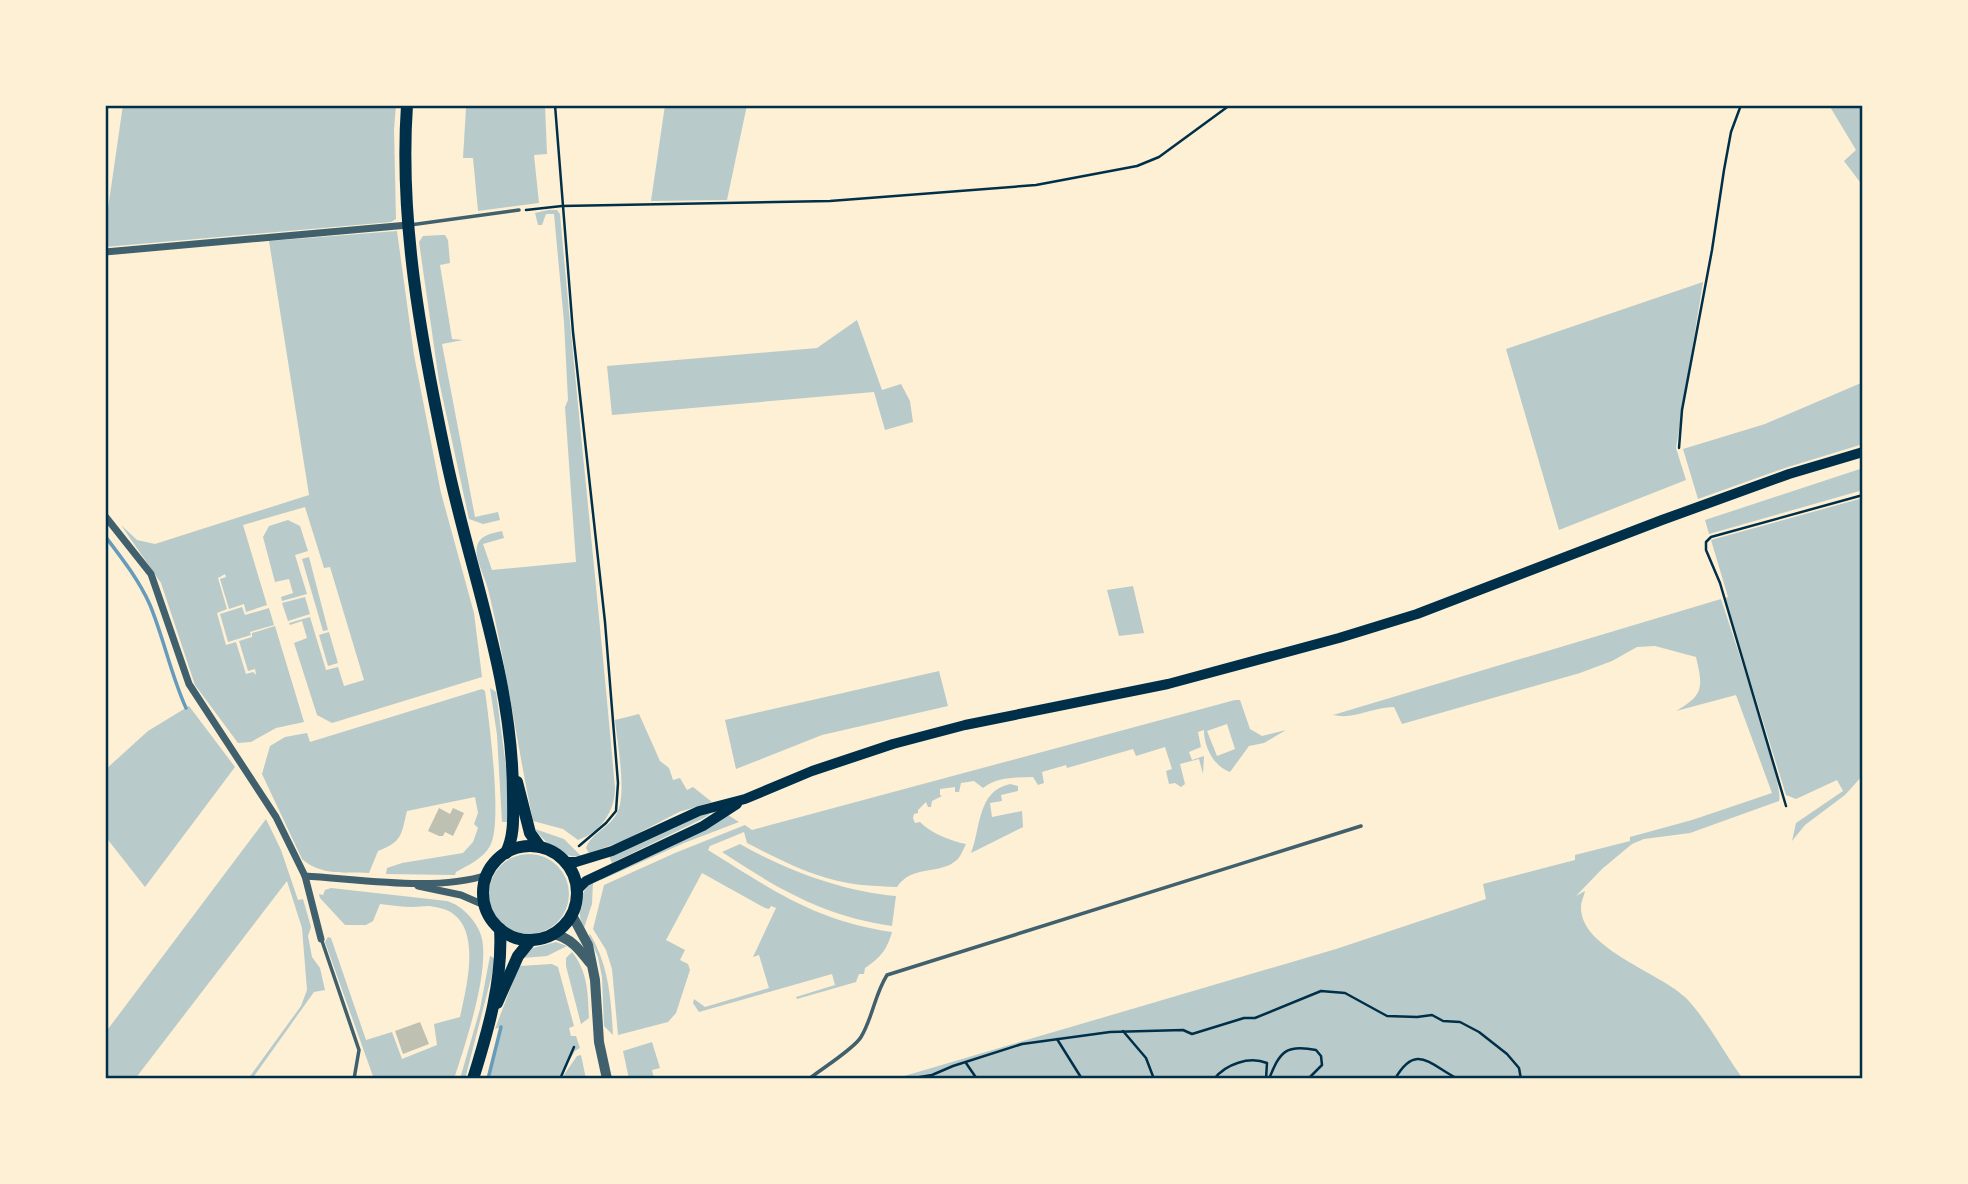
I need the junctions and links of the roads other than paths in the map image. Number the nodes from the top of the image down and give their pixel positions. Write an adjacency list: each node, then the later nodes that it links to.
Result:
1 (407, 105): 3 (main road)
2 (519, 211): 3 (lane)
3 (408, 225): 4 (street); 7 (main road)
4 (105, 252)
5 (1863, 452): 8 (main road)
6 (105, 516): 14 (street)
7 (513, 765): 10 (main road); 11 (main road)
8 (745, 799): 12 (main road); 16 (main road)
9 (1361, 826): 28 (lane)
10 (540, 847): 11 (main road); 12 (main road)
11 (506, 853): 13 (main road)
12 (566, 862): 16 (main road)
13 (486, 874): 15 (street); 17 (main road)
14 (305, 876): 15 (street); 21 (street)
15 (407, 883): 17 (street)
16 (577, 890): 18 (main road)
17 (484, 905): 19 (main road)
18 (572, 915): 20 (main road); 23 (street)
19 (500, 929): 22 (main road); 24 (main road)
20 (553, 934): 22 (main road); 23 (street)
21 (321, 939): 25 (lane)
22 (531, 940): 24 (main road)
23 (591, 963): 27 (street)
24 (493, 1009): 26 (main road)
25 (354, 1079)
26 (473, 1079)
27 (607, 1079)
28 (808, 1079)

